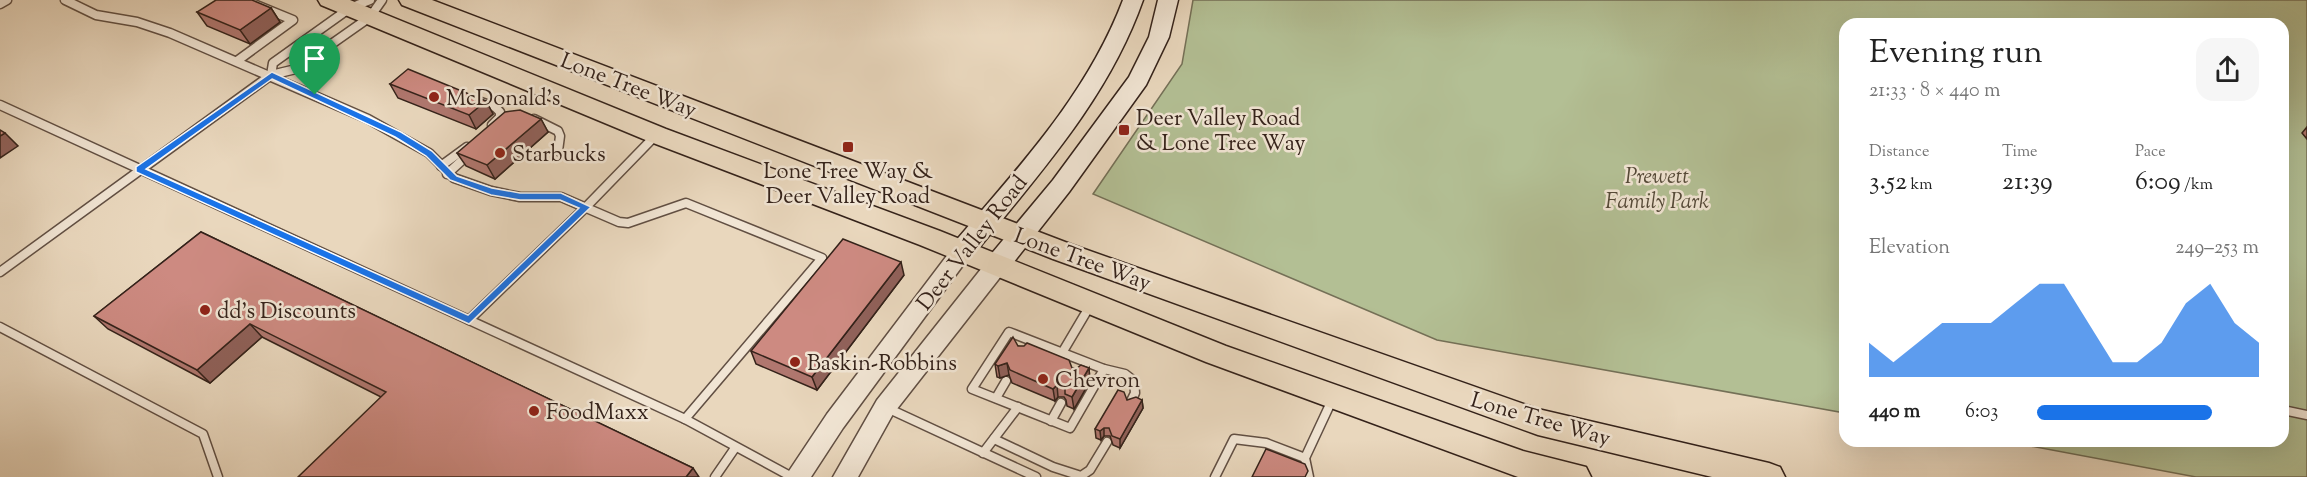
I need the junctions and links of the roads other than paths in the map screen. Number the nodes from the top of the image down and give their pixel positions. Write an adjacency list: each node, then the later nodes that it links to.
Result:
1 (7, 0): 7 (lane)
2 (65, 0): 9 (lane)
3 (244, 0): 9 (lane)
4 (410, 0): 21 (main road, Lone Tree Way)
5 (1133, 0): 21 (main road, Deer Valley Road)
6 (1168, 0): 22 (main road, Deer Valley Road)
7 (0, 4)
8 (360, 5): 10 (lane); 10 (lane); 15 (main road, Lone Tree Way)
9 (237, 61): 10 (lane)
10 (272, 75): 17 (lane); 18 (lane)
11 (465, 96): 14 (lane)
12 (0, 105): 18 (lane)
13 (522, 116): 16 (lane)
14 (509, 120)
15 (657, 135): 20 (lane); 23 (main road, Lone Tree Way)
16 (558, 150)
17 (441, 166): 19 (lane); 19 (lane)
18 (139, 170): 25 (lane); 27 (lane)
19 (447, 174): 20 (lane)
20 (586, 207): 27 (lane); 40 (lane)
21 (986, 221): 22 (main road, Lone Tree Way); 23 (main road, Deer Valley Road)
22 (1021, 235): 24 (main road, Deer Valley Road); 56 (main road, Lone Tree Way)
23 (962, 251): 24 (main road, Lone Tree Way); 50 (street, Deer Valley Road)
24 (997, 265): 26 (main road, Lone Tree Way); 36 (street, Deer Valley Road)
25 (0, 272)
26 (1092, 304): 29 (lane); 33 (main road, Lone Tree Way)
27 (469, 320): 40 (lane)
28 (0, 327): 47 (lane)
29 (1062, 353): 30 (lane); 32 (lane)
30 (1104, 369): 34 (lane); 41 (lane)
31 (1006, 381): 32 (lane)
32 (996, 398): 37 (lane)
33 (1333, 398): 46 (lane); 55 (main road, Lone Tree Way)
34 (1130, 403)
35 (1061, 404): 41 (lane)
36 (885, 407): 45 (lane); 51 (street, Deer Valley Road)
37 (1018, 407): 41 (lane); 42 (lane)
38 (2289, 411): 39 (lane)
39 (2307, 415)
40 (685, 419): 44 (lane)
41 (1051, 421)
42 (994, 439): 43 (lane); 45 (lane)
43 (1107, 442)
44 (735, 448): 48 (lane); 49 (lane)
45 (983, 453): 52 (lane)
46 (1305, 458): 53 (lane); 54 (lane)
47 (218, 477)
48 (715, 477)
49 (792, 477)
50 (797, 477)
51 (845, 477)
52 (1036, 477)
53 (1215, 477)
54 (1309, 477)
55 (1575, 477)
56 (1769, 477)

